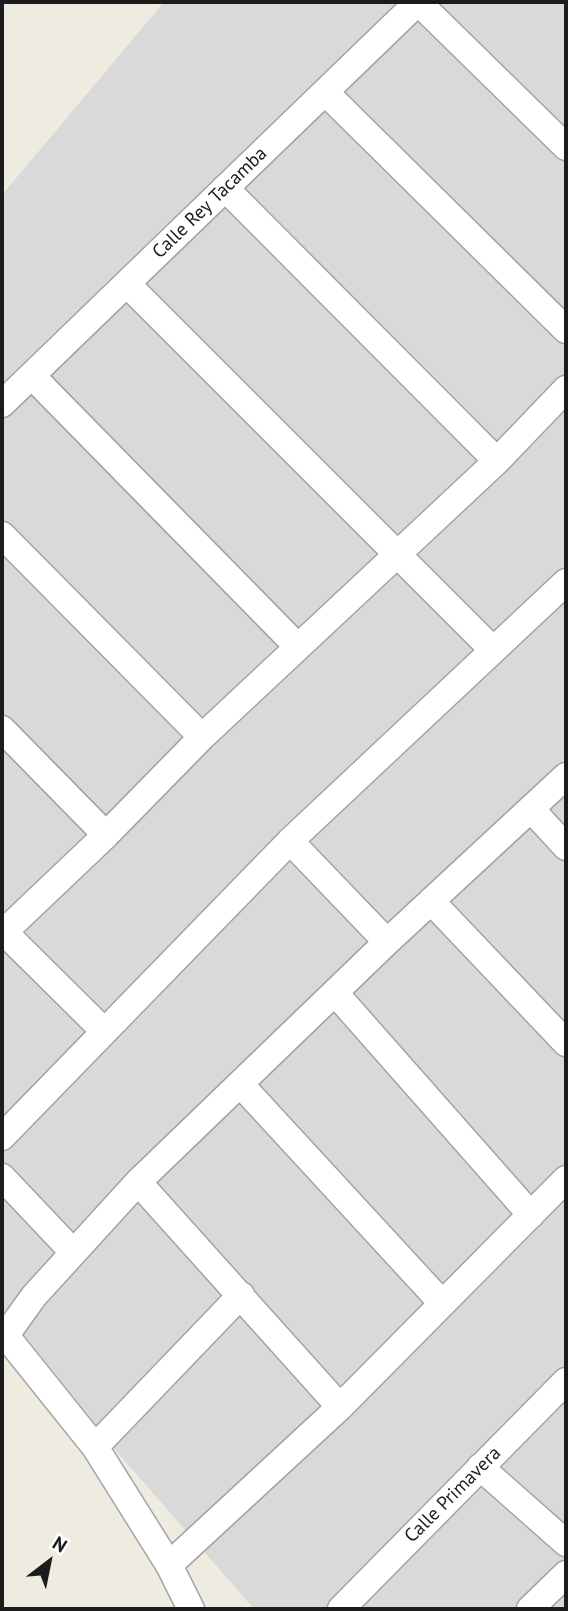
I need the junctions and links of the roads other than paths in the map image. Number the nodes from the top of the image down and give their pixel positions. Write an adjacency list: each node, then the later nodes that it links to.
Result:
1 (418, 2): 2 (street, Calle Rey Tacamba); 3 (street)
2 (325, 92): 4 (street, Calle Rey Tacamba); 6 (street)
3 (566, 147)
4 (225, 188): 5 (street, Calle Rey Tacamba); 10 (street)
5 (127, 284): 7 (street, Calle Rey Tacamba); 12 (street)
6 (566, 330)
7 (32, 376): 9 (street, Calle Rey Tacamba); 14 (street)
8 (566, 389): 10 (street)
9 (2, 404)
10 (497, 461): 12 (street)
11 (2, 535): 17 (street)
12 (398, 554): 14 (street); 15 (street)
13 (566, 582): 15 (street)
14 (297, 646): 17 (street)
15 (493, 650): 21 (street)
16 (2, 729): 20 (street)
17 (202, 737): 20 (street)
18 (566, 776): 19 (street)
19 (531, 809): 22 (street); 23 (street)
20 (106, 835): 24 (street)
21 (290, 841): 25 (street); 27 (street)
22 (566, 847)
23 (431, 901): 25 (street); 28 (street)
24 (3, 931): 27 (street)
25 (387, 942): 26 (street)
26 (336, 994): 29 (street); 34 (street)
27 (103, 1030): 30 (street)
28 (566, 1043)
29 (242, 1086): 33 (street); 37 (street)
30 (2, 1137)
31 (2, 1177): 35 (street)
32 (566, 1179): 34 (street)
33 (138, 1182): 35 (street); 36 (street)
34 (531, 1215): 37 (street)
35 (73, 1252): 38 (street)
36 (241, 1296): 40 (street); 41 (street)
37 (441, 1302): 40 (street)
38 (4, 1333): 41 (street)
39 (566, 1381): 42 (street, Calle Primavera)
40 (340, 1407): 44 (street)
41 (95, 1447): 44 (street)
42 (480, 1467): 43 (street); 47 (street, Calle Primavera)
43 (566, 1543)
44 (169, 1565): 46 (street)
45 (566, 1574): 48 (street)
46 (191, 1609)
47 (341, 1609)
48 (530, 1609)

